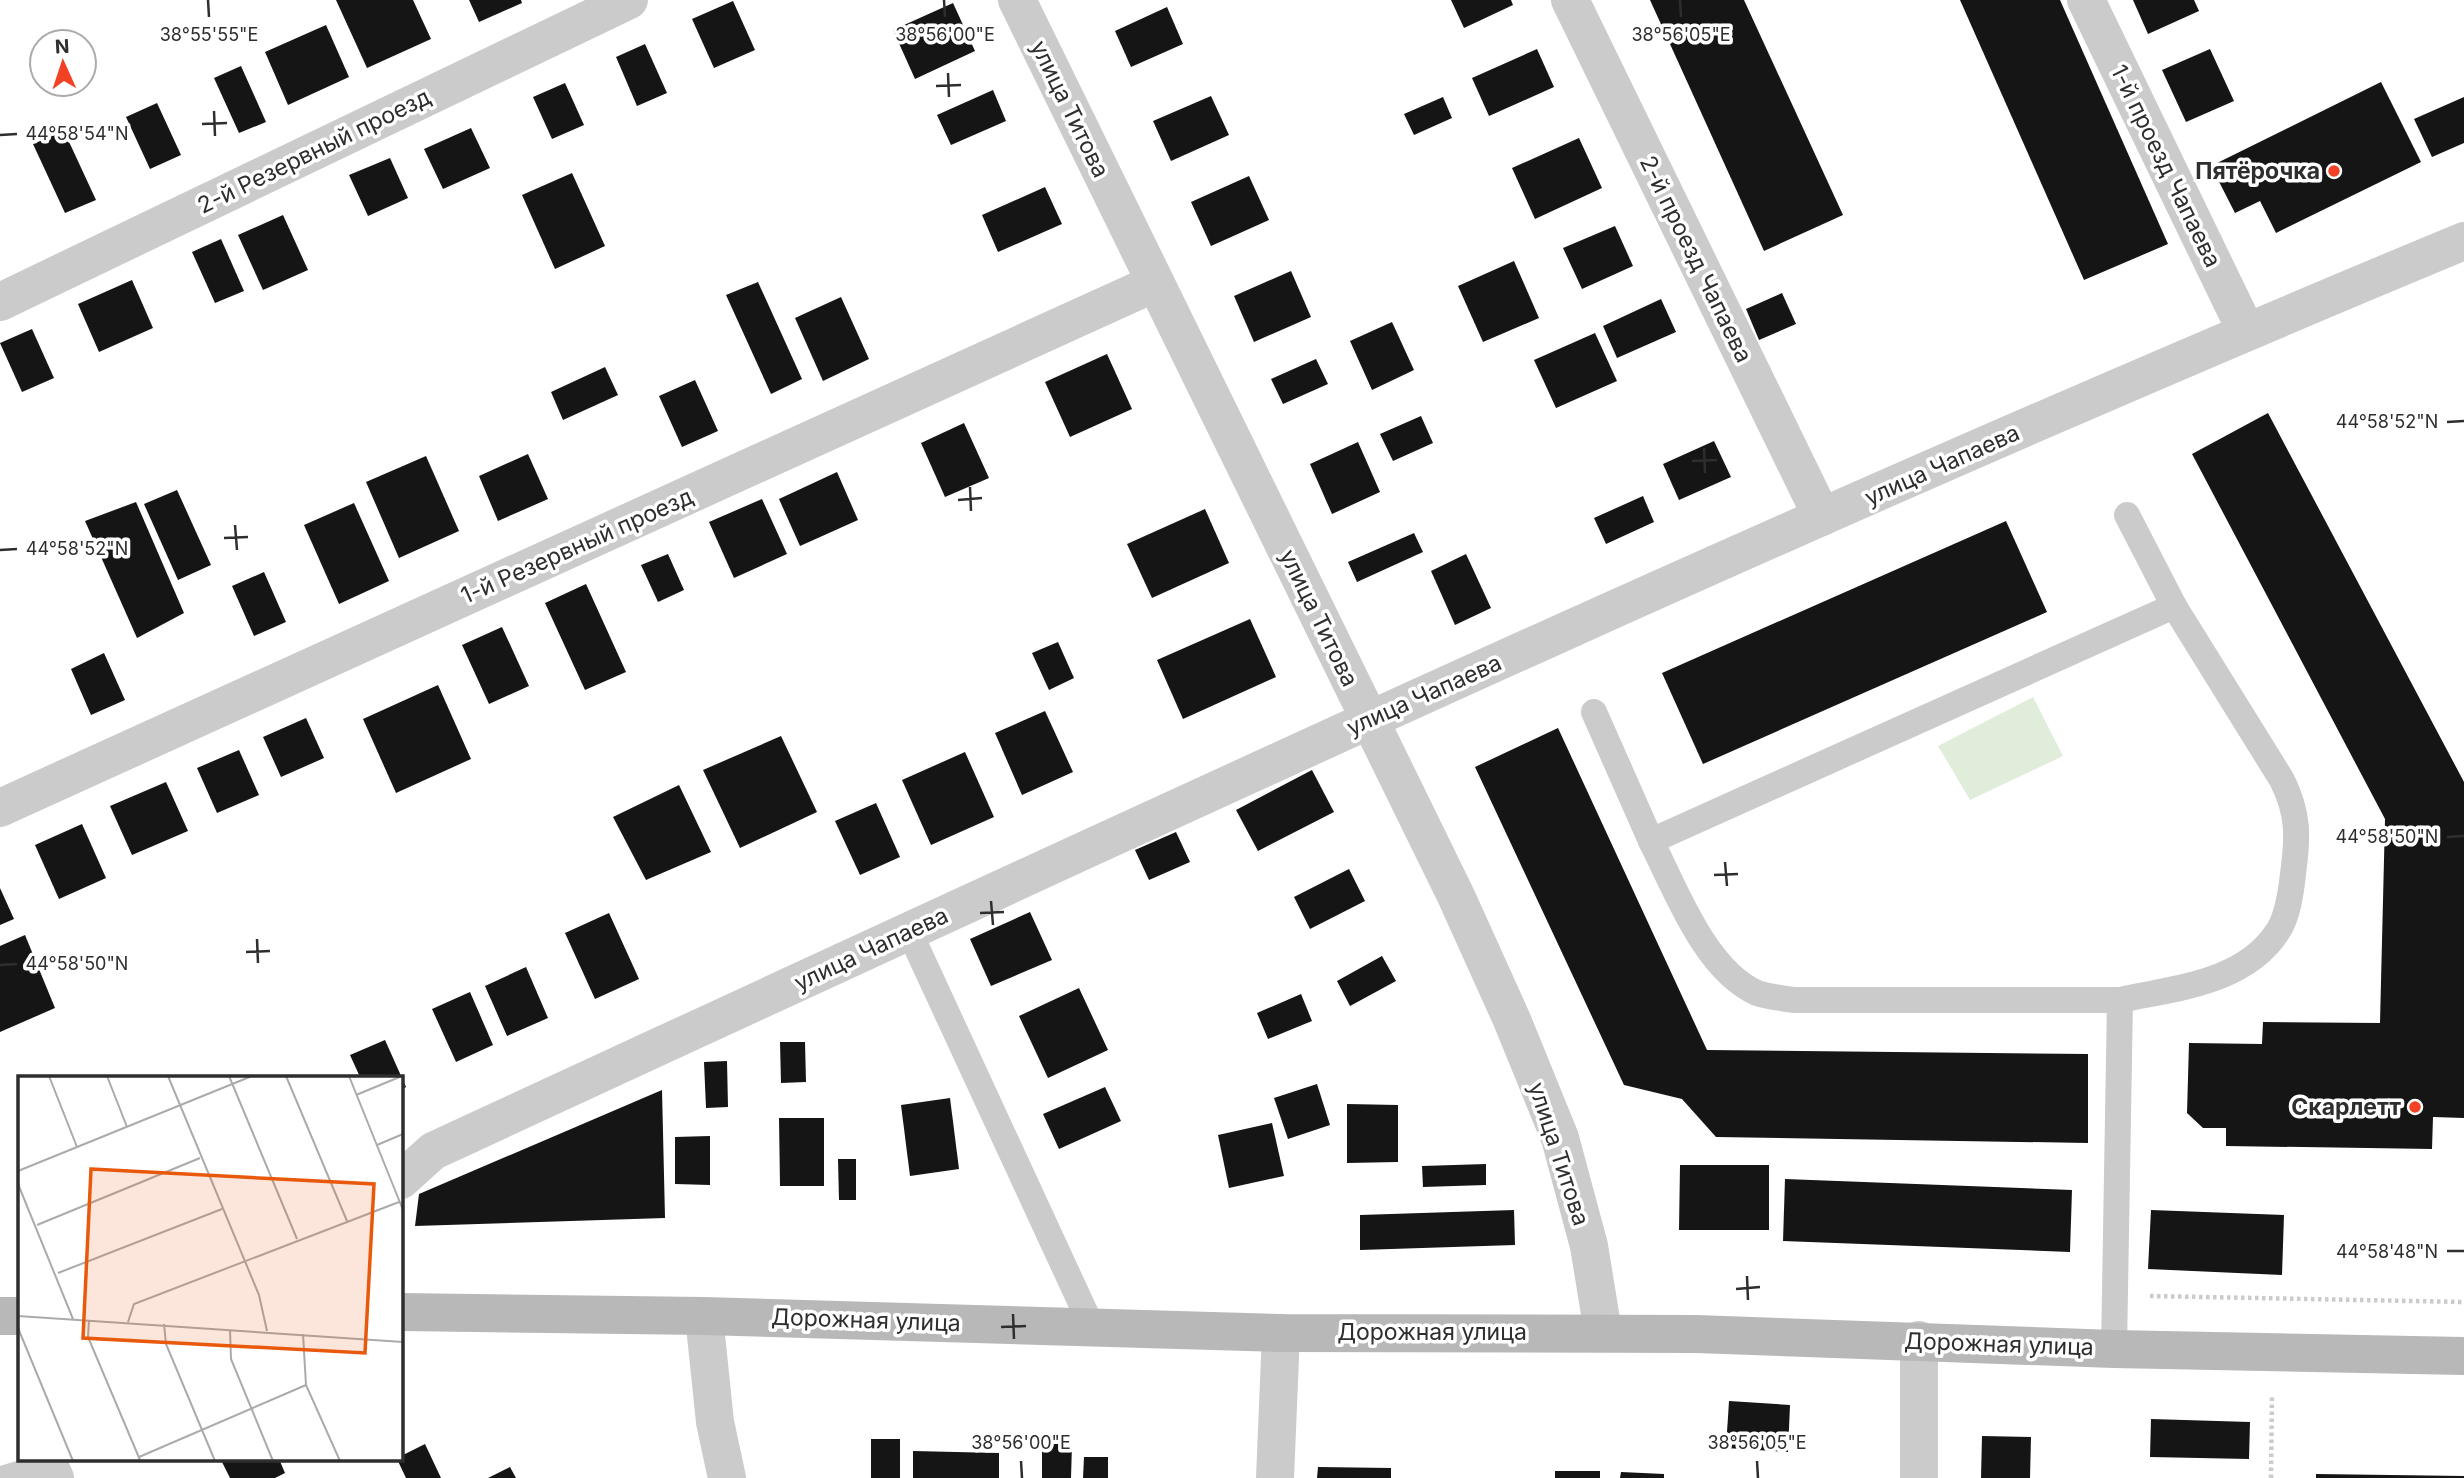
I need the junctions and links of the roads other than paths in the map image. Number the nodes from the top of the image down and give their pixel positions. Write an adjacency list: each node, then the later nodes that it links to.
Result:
1 (629, 0): 7 (street, 2-й Резервный проезд)
2 (1017, 0): 6 (street, улица Титова)
3 (1570, 0): 10 (street, 2-й проезд Чапаева)
4 (2086, 0): 8 (street, 1-й проезд Чапаева)
5 (2464, 241): 8 (street, улица Чапаева)
6 (1155, 283): 13 (street, улица Титова); 14 (street, 1-й Резервный проезд)
7 (0, 302)
8 (2246, 331): 10 (street, улица Чапаева)
9 (2127, 515): 11 (lane)
10 (1822, 517): 13 (street, улица Чапаева)
11 (2174, 606): 15 (lane); 17 (lane)
12 (1594, 712): 15 (lane)
13 (1369, 719): 16 (street, улица Чапаева); 24 (street, улица Титова)
14 (0, 808)
15 (1651, 841): 17 (lane)
16 (909, 931): 18 (street, улица Чапаева); 23 (lane)
17 (2120, 1000): 27 (lane)
18 (402, 1179)
19 (402, 1312): 22 (main road, Дорожная улица)
20 (0, 1315): 21 (main road)
21 (18, 1316)
22 (704, 1316): 23 (main road, Дорожная улица); 31 (street)
23 (1093, 1327): 25 (main road, Дорожная улица)
24 (1603, 1332): 25 (main road, Дорожная улица); 26 (main road, Дорожная улица)
25 (1282, 1333): 32 (street)
26 (1919, 1340): 27 (main road, Дорожная улица); 33 (street)
27 (2115, 1349): 28 (main road, Дорожная улица)
28 (2464, 1356)
29 (51, 1467): 30 (lane)
30 (5, 1478)
31 (727, 1478)
32 (1275, 1478)
33 (1919, 1478)

